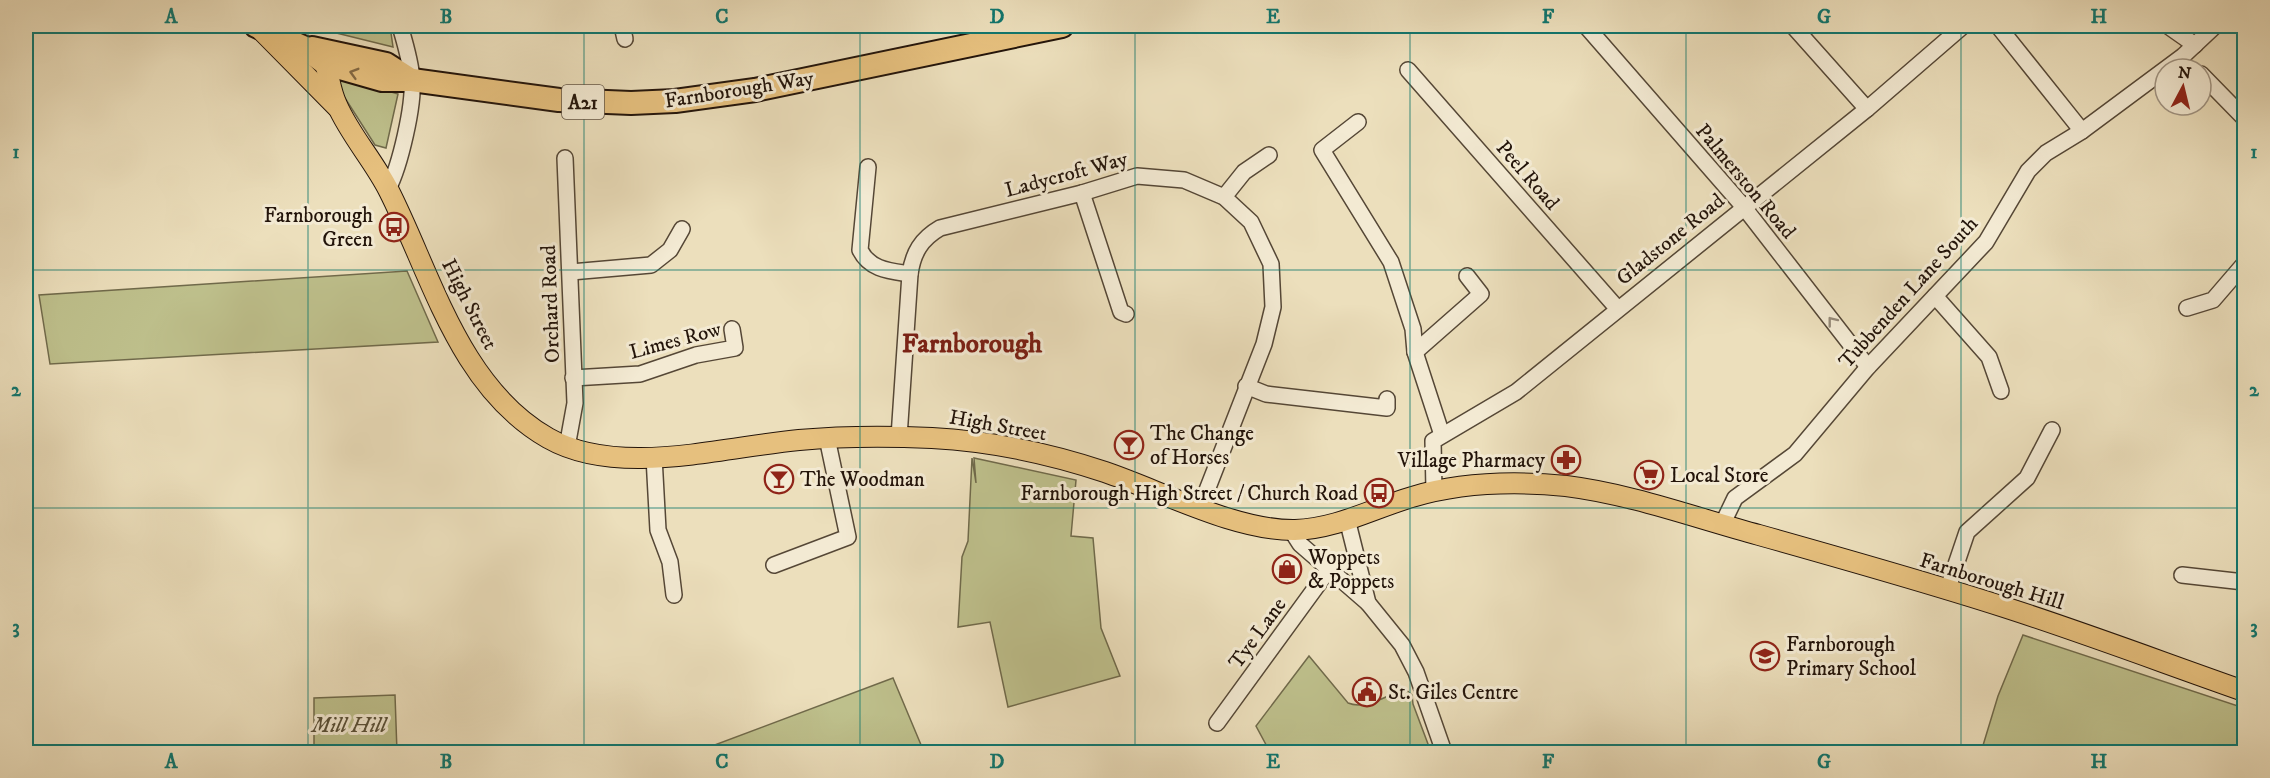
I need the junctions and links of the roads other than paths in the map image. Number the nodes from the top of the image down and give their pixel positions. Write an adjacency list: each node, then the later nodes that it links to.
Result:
1 (257, 26): 11 (highway, A21); 16 (main road, High Street)
2 (400, 26): 14 (street)
3 (1062, 26): 14 (highway, Farnborough Way / A21)
4 (1586, 26): 27 (street, Palmerston Road)
5 (1793, 26): 17 (street)
6 (1963, 26): 17 (street, Gladstone Road)
7 (1998, 26): 20 (street)
8 (2168, 26): 10 (street)
9 (2215, 26): 10 (street, Tubbenden Lane South)
10 (2195, 45): 12 (street, Tubbenden Lane South)
11 (315, 53): 14 (highway, A21); 16 (main road, High Street)
12 (2182, 56): 20 (street, Tubbenden Lane South)
13 (1408, 70): 34 (street, Peel Road)
14 (412, 80): 24 (street)
15 (2213, 86): 18 (street)
16 (337, 106): 24 (main road, High Street)
17 (1867, 109): 27 (street, Gladstone Road)
18 (2244, 118)
19 (1358, 122): 38 (street)
20 (2082, 131): 33 (street, Tubbenden Lane South)
21 (1269, 155): 26 (street)
22 (565, 158): 30 (street, Orchard Road)
23 (868, 167): 31 (street)
24 (388, 189): 48 (main road, High Street)
25 (1082, 193): 26 (street, Ladycroft Way); 31 (street, Ladycroft Way); 36 (street)
26 (1224, 197): 41 (street, Ladycroft Way)
27 (1743, 206): 34 (street, Gladstone Road); 39 (street, Palmerston Road, one-way to 27)
28 (682, 229): 30 (street)
29 (2244, 264): 35 (street)
30 (571, 272): 40 (street, Orchard Road)
31 (910, 274): 46 (street, Ladycroft Way)
32 (1467, 276): 38 (street)
33 (1935, 296): 39 (street, Tubbenden Lane South); 42 (street)
34 (1617, 308): 45 (street, Gladstone Road)
35 (2187, 308)
36 (1126, 314)
37 (732, 329): 40 (street, Limes Row)
38 (1415, 352): 45 (street)
39 (1868, 367): 53 (street, Tubbenden Lane South)
40 (573, 378): 48 (street, Orchard Road)
41 (1246, 386): 43 (street); 51 (street, Ladycroft Way)
42 (2001, 391)
43 (1387, 399)
44 (2052, 430): 60 (street)
45 (1442, 435): 50 (street)
46 (899, 437): 47 (main road, High Street); 51 (main road, High Street)
47 (826, 438): 49 (main road, High Street); 56 (street)
48 (567, 447): 49 (main road, High Street)
49 (654, 457): 61 (street)
50 (1434, 491): 52 (main road, High Street); 53 (main road, High Street)
51 (1200, 508): 54 (main road, High Street)
52 (1347, 519): 54 (main road, High Street); 55 (street)
53 (1722, 525): 60 (main road, Farnborough Hill)
54 (1292, 530): 57 (street)
55 (1357, 559): 57 (street); 62 (street)
56 (774, 565)
57 (1330, 568): 62 (street); 64 (street, Tye Lane)
58 (2182, 575): 59 (street)
59 (2244, 582)
60 (1947, 591): 63 (main road, Farnborough Hill)
61 (674, 595)
62 (1368, 603): 65 (street)
63 (2244, 691)
64 (1217, 723)
65 (1444, 753)

